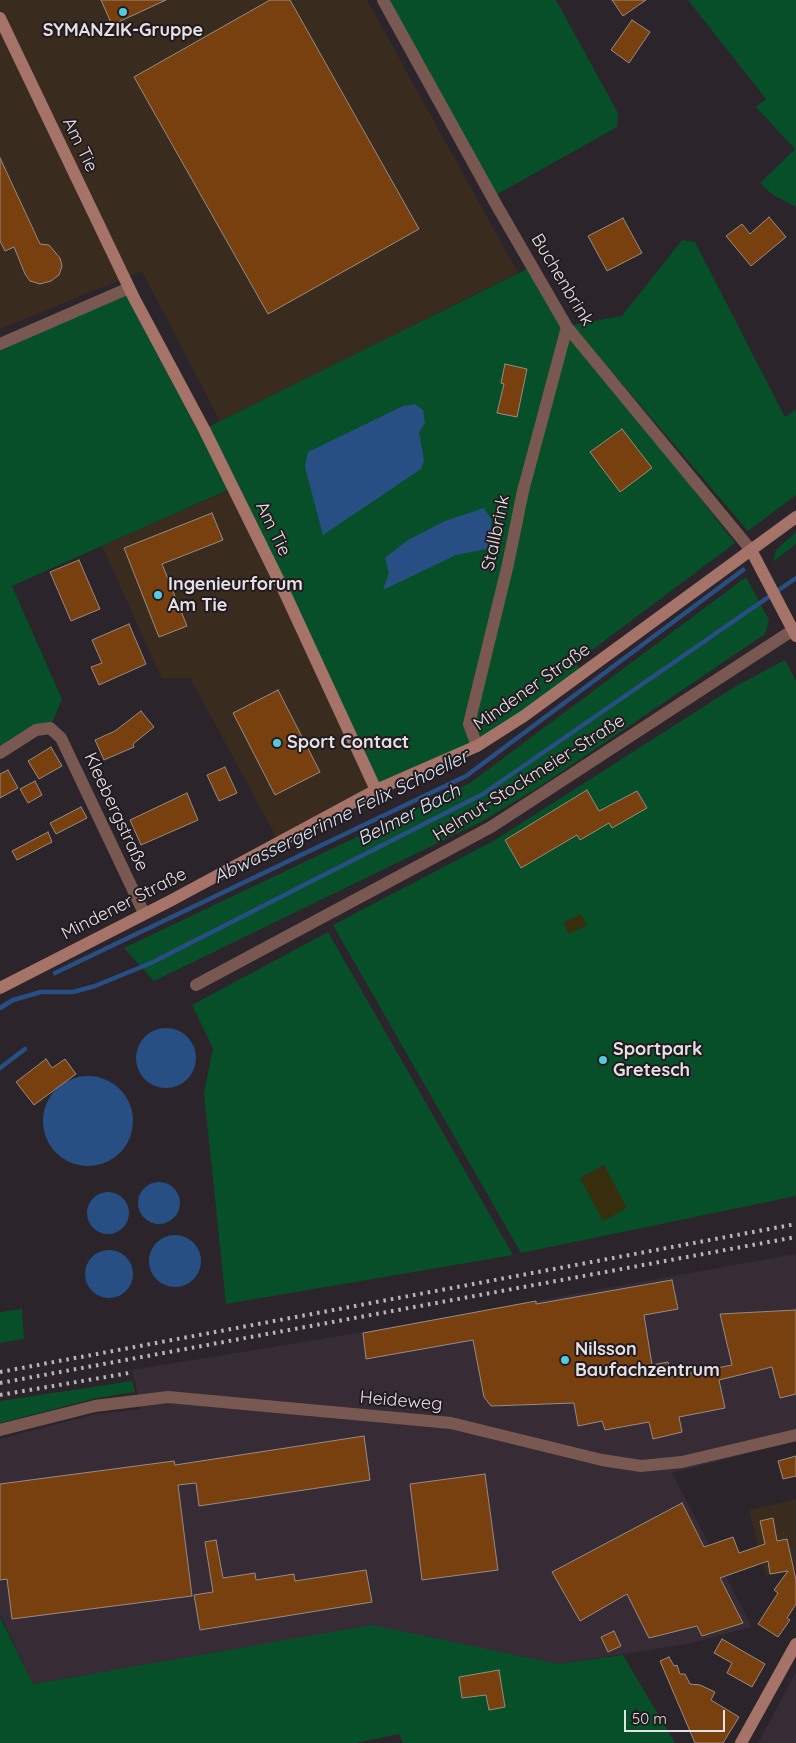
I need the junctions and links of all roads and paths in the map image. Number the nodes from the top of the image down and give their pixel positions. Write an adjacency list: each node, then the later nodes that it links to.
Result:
1 (383, 0): 4 (street, Buchenbrink)
2 (0, 18): 3 (street, Am Tie)
3 (129, 288): 5 (street); 11 (street, Am Tie)
4 (567, 326): 7 (street, Buchenbrink); 9 (street, Stallbrink)
5 (0, 344)
6 (796, 517): 7 (street, Mindener Straße)
7 (752, 550): 8 (street); 9 (street, Mindener Straße)
8 (795, 633): 13 (street, Helmut-Stockmeier-Straße)
9 (477, 746): 11 (street, Mindener Straße)
10 (0, 753): 12 (street, Kleebergstraße)
11 (376, 790): 12 (street, Mindener Straße)
12 (144, 913): 14 (street, Mindener Straße)
13 (196, 985)
14 (0, 988)
15 (0, 1430): 16 (street, Heideweg)
16 (796, 1435)
17 (796, 1644): 18 (street)
18 (741, 1743)

